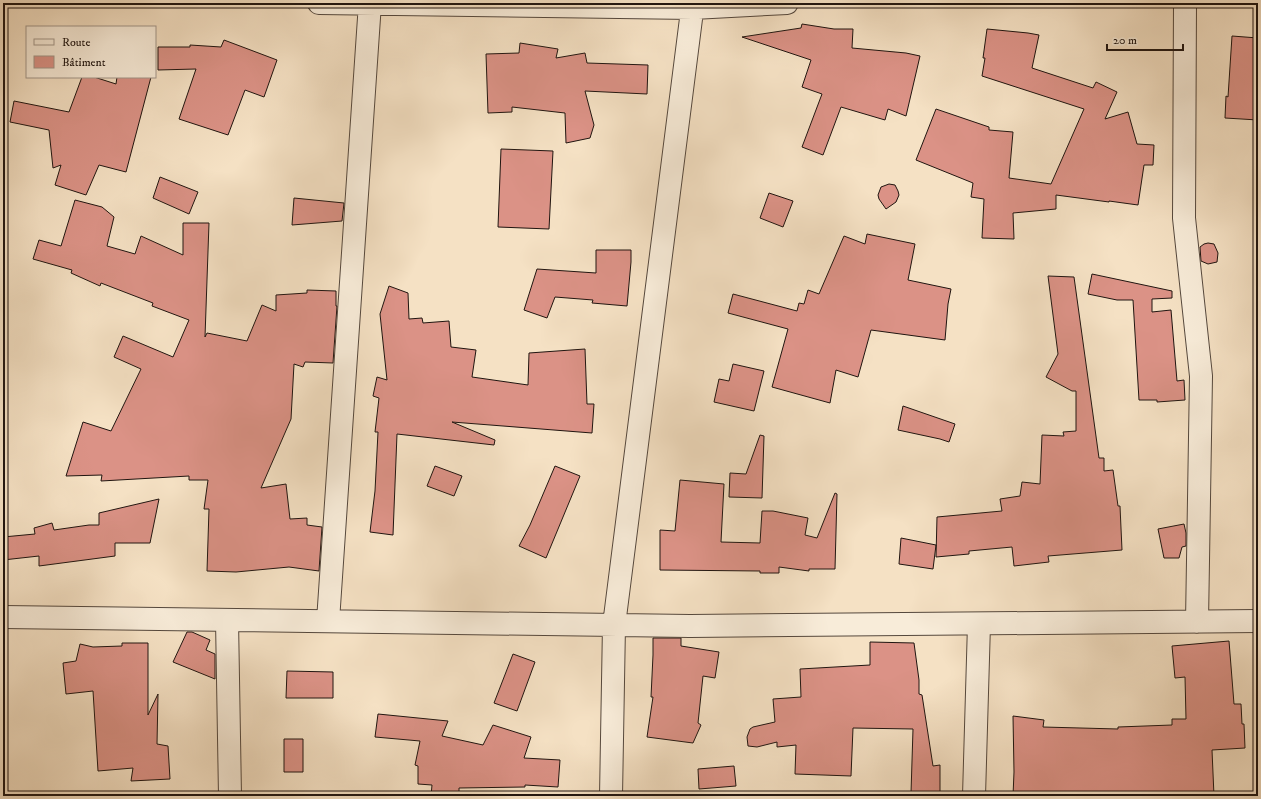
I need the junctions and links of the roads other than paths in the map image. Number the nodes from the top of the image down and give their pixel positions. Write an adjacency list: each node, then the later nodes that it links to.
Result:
1 (319, 3): 2 (street)
2 (370, 3): 5 (street); 8 (street)
3 (787, 3): 5 (street)
4 (1185, 3): 10 (street)
5 (693, 5): 12 (street)
6 (3, 617): 7 (street)
7 (227, 620): 8 (street); 13 (street)
8 (328, 621): 12 (street)
9 (1258, 621): 10 (street)
10 (1198, 622): 11 (street)
11 (979, 624): 12 (street); 15 (street)
12 (614, 625): 14 (street)
13 (230, 796)
14 (611, 796)
15 (974, 796)

